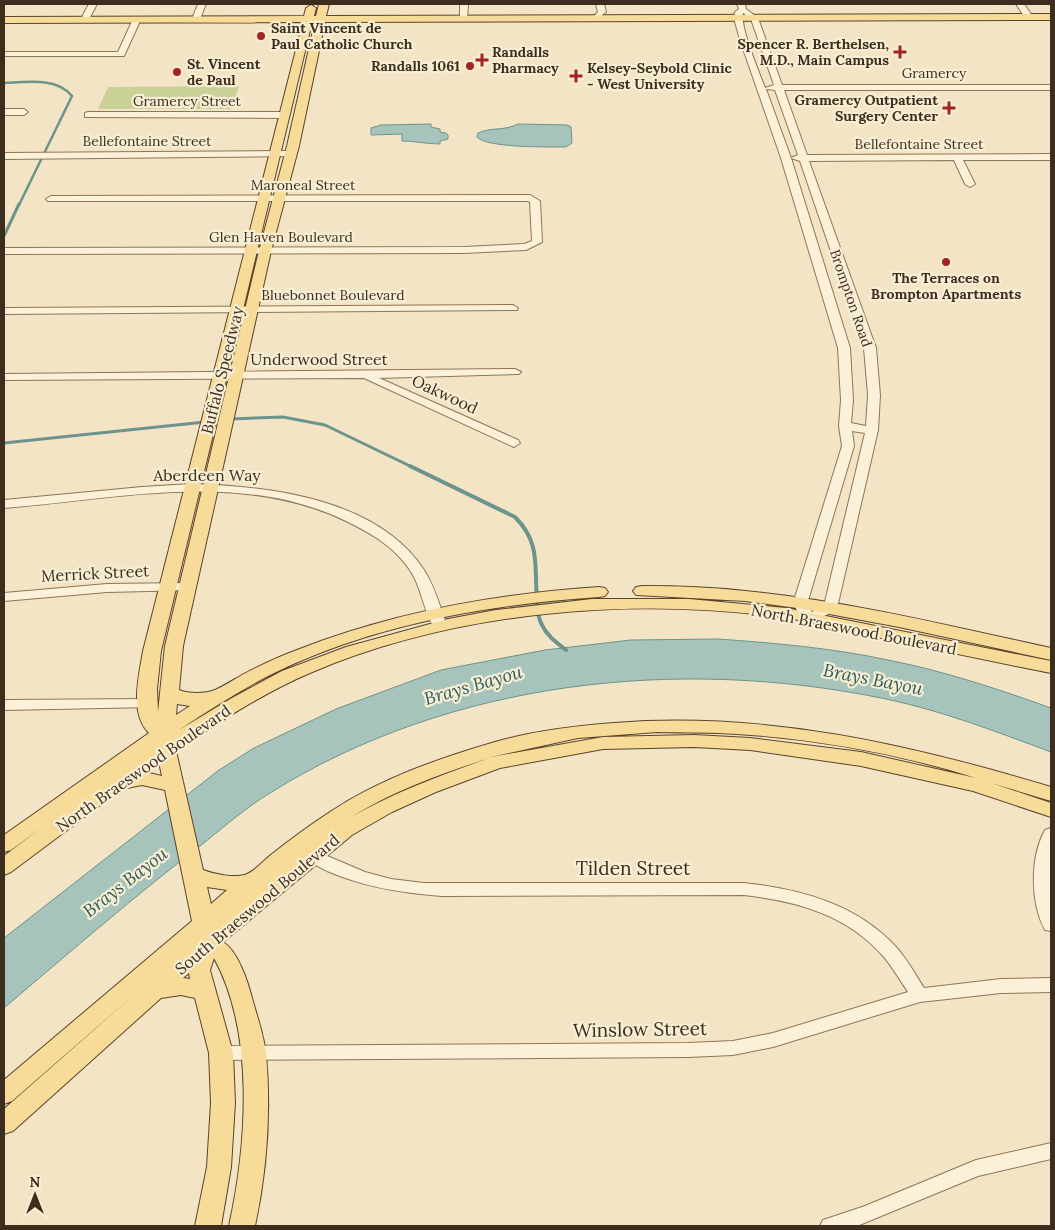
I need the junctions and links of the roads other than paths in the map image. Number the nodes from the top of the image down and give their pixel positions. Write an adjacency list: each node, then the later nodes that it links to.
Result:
1 (94, 4): 12 (street)
2 (599, 11): 8 (main road); 9 (main road)
3 (1025, 11): 4 (main road); 9 (main road); 13 (main road)
4 (1051, 11)
5 (198, 12): 6 (main road); 11 (main road)
6 (310, 12): 7 (main road); 18 (main road, Buffalo Speedway)
7 (322, 12): 8 (main road); 19 (main road, Buffalo Speedway)
8 (464, 12)
9 (744, 12): 16 (street, Brompton Road); 17 (street, Brompton Road)
10 (4, 14): 12 (main road)
11 (137, 16): 12 (main road); 15 (street)
12 (87, 17): 14 (main road)
13 (1051, 17)
14 (4, 20)
15 (4, 54)
16 (750, 57): 17 (street); 21 (street, Brompton Road)
17 (768, 58): 22 (street, Brompton Road)
18 (297, 66): 19 (main road); 26 (main road, Buffalo Speedway)
19 (310, 69): 28 (main road, Buffalo Speedway)
20 (1051, 87): 22 (street, Gramercy)
21 (761, 88): 22 (street, Gramercy); 31 (street, Brompton Road)
22 (778, 88): 32 (street, Brompton Road)
23 (4, 112): 24 (street)
24 (24, 112)
25 (88, 115): 26 (street, Gramercy Street)
26 (285, 115): 27 (main road, Buffalo Speedway)
27 (274, 154): 28 (street, Bellefontaine Street); 29 (street, Bellefontaine Street); 36 (main road, Buffalo Speedway)
28 (290, 154): 37 (main road, Buffalo Speedway)
29 (4, 156)
30 (1051, 157): 33 (street, Bellefontaine Street)
31 (786, 158): 32 (street, Bellefontaine Street); 39 (street, Brompton Road)
32 (802, 158): 33 (street, Bellefontaine Street); 40 (street, Brompton Road)
33 (957, 158): 34 (street)
34 (970, 184)
35 (51, 199): 36 (street, Maroneal Street)
36 (264, 199): 37 (street, Maroneal Street); 44 (main road, Buffalo Speedway)
37 (278, 199): 38 (street, Maroneal Street); 41 (main road, Buffalo Speedway)
38 (536, 222): 41 (street, Glen Haven Boulevard)
39 (810, 240): 40 (street); 53 (street, Brompton Road)
40 (831, 240): 54 (street, Brompton Road)
41 (264, 250): 44 (street, Glen Haven Boulevard); 46 (main road, Buffalo Speedway)
42 (4, 251): 43 (street, Glen Haven Boulevard)
43 (15, 251): 44 (street, Glen Haven Boulevard)
44 (251, 251): 46 (main road, Buffalo Speedway)
45 (513, 308): 46 (street, Bluebonnet Boulevard)
46 (244, 310): 47 (street, Bluebonnet Boulevard); 50 (main road, Buffalo Speedway); 51 (main road, Buffalo Speedway)
47 (4, 311)
48 (515, 372): 49 (street, Underwood Street)
49 (362, 375): 51 (street, Underwood Street); 55 (street, Oakwood)
50 (220, 376): 51 (street, Underwood Street); 52 (street, Underwood Street); 56 (main road, Buffalo Speedway)
51 (236, 376): 57 (main road, Buffalo Speedway)
52 (4, 377)
53 (845, 426): 54 (street); 59 (street, Brompton Road)
54 (872, 430): 60 (street, Brompton Road)
55 (514, 443)
56 (192, 489): 57 (street, Aberdeen Way); 58 (street, Aberdeen Way); 61 (main road, Buffalo Speedway)
57 (210, 489): 62 (main road, Buffalo Speedway); 66 (street, Aberdeen Way)
58 (4, 504)
59 (829, 512): 60 (street); 65 (street, Brompton Road)
60 (851, 515): 64 (street, Brompton Road)
61 (168, 586): 62 (street, Merrick Street); 63 (street, Merrick Street); 71 (main road, Buffalo Speedway)
62 (188, 587): 69 (main road, Buffalo Speedway)
63 (4, 597)
64 (830, 608): 65 (main road, North Braeswood Boulevard); 67 (main road, North Braeswood Boulevard)
65 (807, 613): 66 (main road, North Braeswood Boulevard); 68 (main road, North Braeswood Boulevard)
66 (438, 620): 70 (main road, North Braeswood Boulevard); 73 (main road, North Braeswood Boulevard)
67 (1051, 654)
68 (1051, 667)
69 (168, 693): 70 (main road); 73 (main road, Buffalo Speedway)
70 (218, 696): 73 (main road, North Braeswood Boulevard)
71 (148, 704): 72 (street); 73 (main road, Buffalo Speedway)
72 (4, 705)
73 (163, 741): 74 (main road, North Braeswood Boulevard); 75 (main road, Buffalo Speedway); 79 (main road, North Braeswood Boulevard)
74 (118, 782): 75 (main road); 81 (main road, North Braeswood Boulevard)
75 (174, 786): 82 (main road, Buffalo Speedway)
76 (1051, 794): 83 (main road, South Braeswood Boulevard)
77 (1051, 810): 80 (main road, South Braeswood Boulevard)
78 (1051, 834): 84 (street)
79 (4, 845)
80 (313, 856): 85 (main road, South Braeswood Boulevard); 89 (street, Tilden Street)
81 (4, 867)
82 (194, 874): 83 (main road); 85 (main road, Buffalo Speedway)
83 (254, 881): 85 (main road, South Braeswood Boulevard)
84 (1051, 926)
85 (205, 933): 87 (main road, South Braeswood Boulevard); 88 (main road, Buffalo Speedway); 91 (main road); 92 (main road, South Braeswood Boulevard)
86 (1051, 985): 89 (street, Winslow Street)
87 (153, 991): 88 (main road); 93 (main road, South Braeswood Boulevard)
88 (205, 993): 90 (main road, Buffalo Speedway)
89 (920, 995): 91 (street, Winslow Street)
90 (220, 1053): 91 (street, Winslow Street); 95 (main road, Buffalo Speedway)
91 (254, 1053): 96 (main road)
92 (4, 1094)
93 (4, 1124)
94 (1051, 1151): 97 (street)
95 (208, 1226)
96 (242, 1226)
97 (830, 1226)

